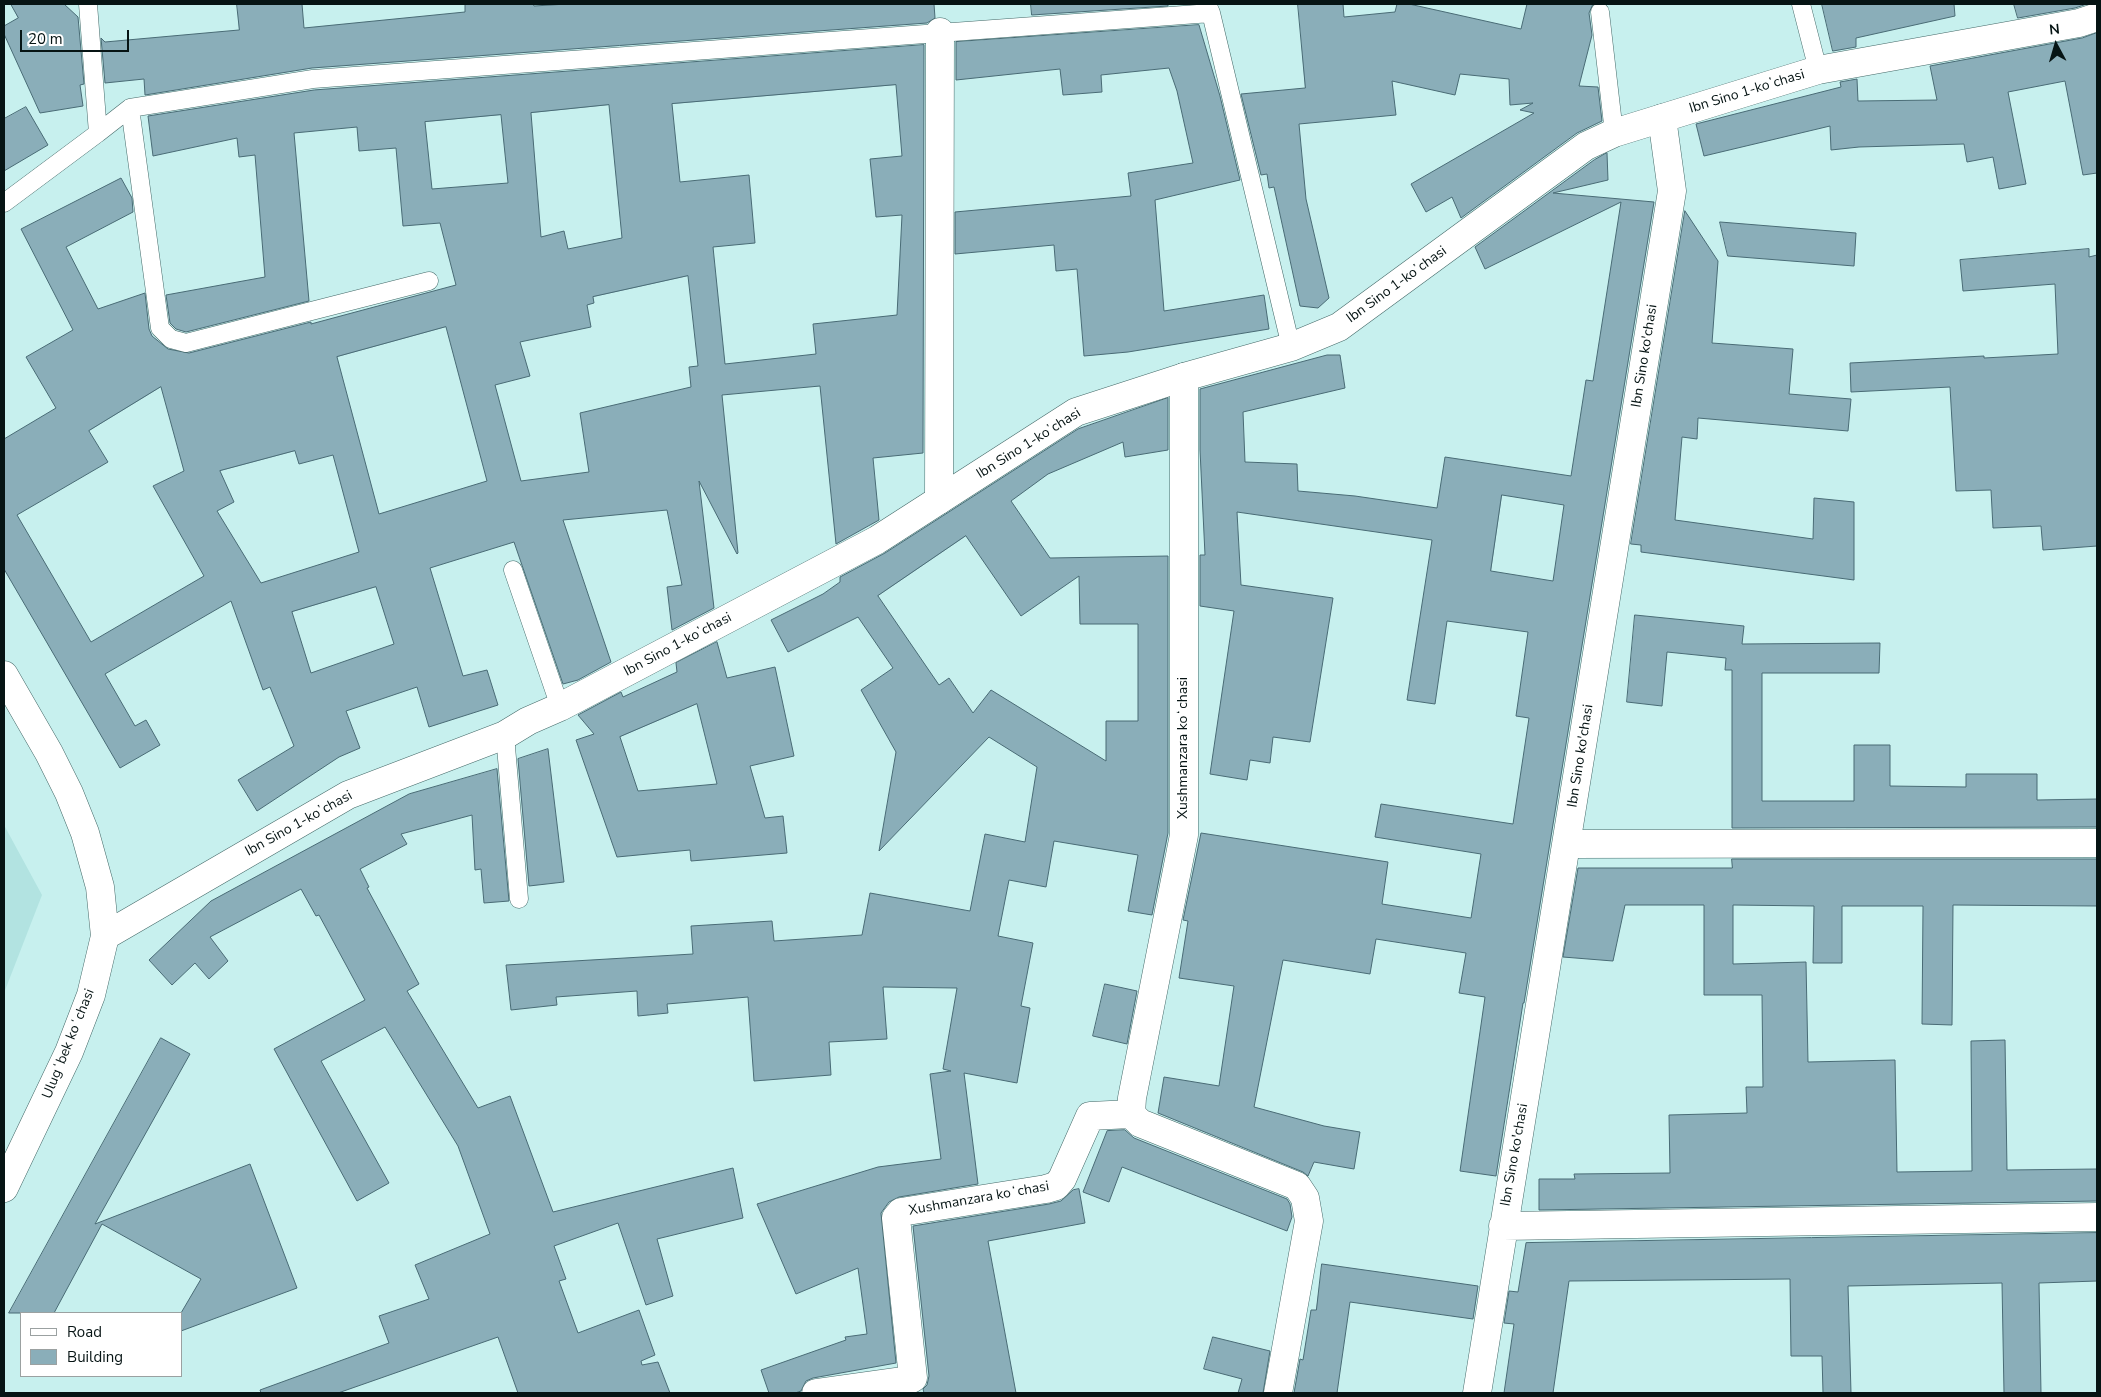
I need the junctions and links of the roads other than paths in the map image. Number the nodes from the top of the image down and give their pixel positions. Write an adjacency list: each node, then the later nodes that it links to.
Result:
1 (88, 4): 11 (lane)
2 (1801, 4): 7 (lane)
3 (1209, 8): 6 (lane); 14 (lane)
4 (1600, 12): 10 (lane)
5 (2097, 16): 7 (street, Ibn Sino 1-koʼchasi)
6 (940, 32): 8 (lane); 16 (street)
7 (1818, 70): 9 (street, Ibn Sino 1-koʼchasi)
8 (130, 108): 11 (lane); 13 (lane)
9 (1662, 118): 10 (street, Ibn Sino 1-koʼchasi); 22 (street, Ibn Sino ko'chasi)
10 (1614, 132): 14 (street, Ibn Sino 1-koʼchasi)
11 (98, 134): 12 (lane)
12 (4, 203)
13 (429, 281)
14 (1291, 347): 15 (street, Ibn Sino 1-koʼchasi)
15 (1184, 377): 16 (street, Ibn Sino 1-koʼchasi); 25 (street, Xushmanzara koʻchasi)
16 (939, 500): 19 (street, Ibn Sino 1-koʼchasi)
17 (513, 570): 19 (lane)
18 (4, 675): 24 (street, Ulugʻbek koʻchasi)
19 (560, 707): 20 (street, Ibn Sino 1-koʼchasi)
20 (505, 735): 23 (lane); 24 (street, Ibn Sino 1-koʼchasi)
21 (2097, 843): 22 (street)
22 (1567, 844): 28 (street, Ibn Sino ko'chasi)
23 (519, 899)
24 (106, 936): 26 (street, Ulugʻbek koʻchasi)
25 (1131, 1114): 29 (street, Xushmanzara koʻchasi); 30 (street)
26 (4, 1188)
27 (2097, 1217): 28 (street)
28 (1503, 1226): 31 (street, Ibn Sino ko'chasi)
29 (816, 1393)
30 (1278, 1393)
31 (1477, 1393)

